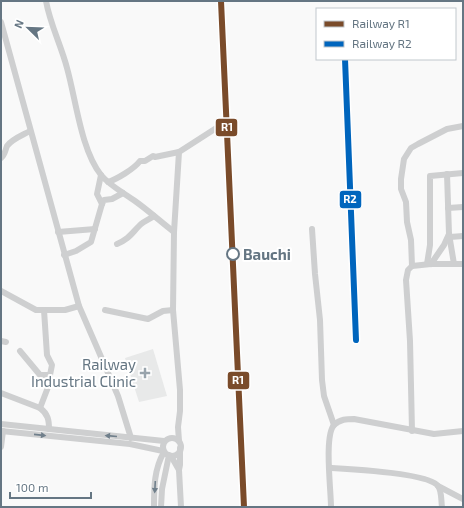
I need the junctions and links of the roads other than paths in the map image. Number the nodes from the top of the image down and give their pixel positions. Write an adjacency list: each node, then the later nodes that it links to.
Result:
1 (46, 1): 10 (street)
2 (1, 22): 5 (street)
3 (221, 125): 6 (street)
4 (463, 126): 28 (street)
5 (30, 131): 7 (street); 19 (street)
6 (179, 152): 11 (street); 20 (street)
7 (1, 158)
8 (463, 173): 9 (street)
9 (447, 174): 15 (street); 25 (street)
10 (101, 175): 11 (street); 13 (street)
11 (108, 182): 12 (street)
12 (123, 193): 13 (street); 16 (street)
13 (102, 204): 17 (street)
14 (463, 207): 15 (street)
15 (448, 208): 21 (street)
16 (154, 216): 20 (street); 23 (street)
17 (95, 229): 19 (street); 24 (street)
18 (312, 229): 39 (street)
19 (58, 232): 24 (street)
20 (174, 232): 33 (street)
21 (450, 235): 22 (street); 25 (street); 26 (street)
22 (463, 236)
23 (117, 244)
24 (64, 255): 30 (street)
25 (429, 264): 26 (street); 28 (street)
26 (454, 264): 27 (street)
27 (463, 264)
28 (412, 266): 43 (street)
29 (1, 291): 31 (street)
30 (79, 306): 31 (street); 45 (street)
31 (44, 310): 35 (street)
32 (105, 310): 33 (street)
33 (173, 310): 40 (street)
34 (20, 351): 35 (street)
35 (50, 375): 37 (street)
36 (1, 393): 37 (street)
37 (40, 408): 41 (street)
38 (1, 424): 41 (street)
39 (334, 425): 43 (street); 51 (street)
40 (178, 428): 46 (street); 47 (street)
41 (49, 429): 45 (street, one-way to 41)
42 (2, 431): 48 (street); 50 (street, one-way to 50)
43 (412, 431): 44 (street)
44 (463, 431)
45 (131, 438): 46 (street)
46 (167, 440): 47 (street); 50 (street)
47 (179, 441): 49 (street)
48 (1, 448)
49 (180, 448): 50 (street); 52 (street)
50 (167, 453): 52 (street); 55 (street, one-way to 55); 56 (street)
51 (330, 468): 53 (street); 58 (street)
52 (179, 470): 57 (street)
53 (438, 486): 54 (street); 59 (street)
54 (463, 499)
55 (154, 507)
56 (161, 507)
57 (181, 507)
58 (332, 507)
59 (442, 507)

